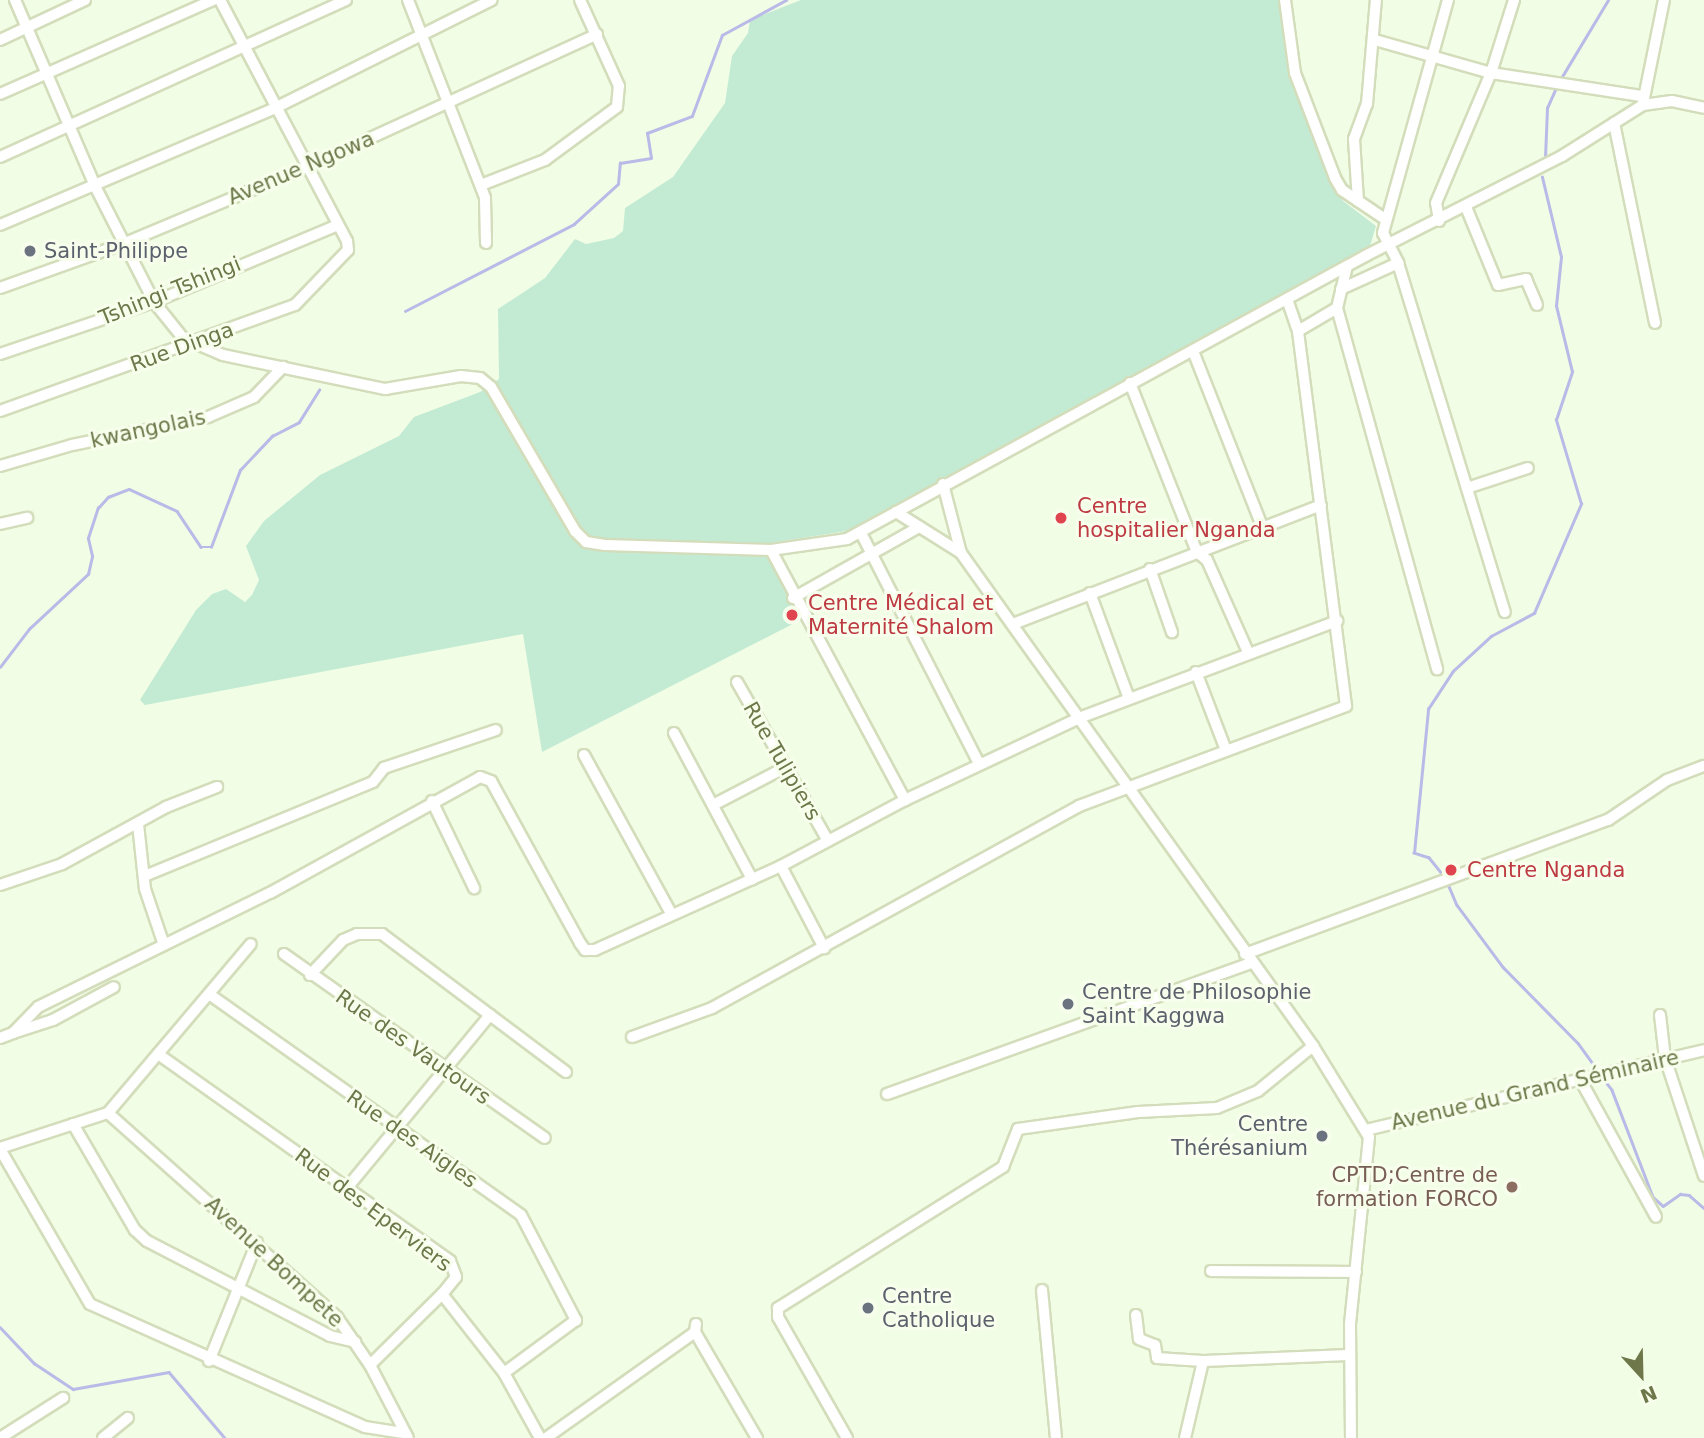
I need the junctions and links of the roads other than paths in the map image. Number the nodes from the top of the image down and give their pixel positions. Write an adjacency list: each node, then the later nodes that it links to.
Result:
1 (15, 0): 14 (street)
2 (85, 0): 14 (street)
3 (213, 0): 21 (street)
4 (220, 0): 19 (street)
5 (346, 0): 19 (street)
6 (408, 0): 15 (street)
7 (492, 0): 15 (street)
8 (580, 0): 16 (street)
9 (1285, 0): 34 (street)
10 (1377, 0): 18 (street)
11 (1448, 0): 20 (street)
12 (1514, 0): 22 (street)
13 (1664, 0): 24 (street)
14 (28, 29): 17 (street); 21 (street)
15 (419, 34): 25 (street); 26 (street)
16 (597, 34): 25 (street, Avenue Ngowa); 32 (street)
17 (0, 40)
18 (1375, 40): 20 (street); 34 (street)
19 (243, 44): 26 (street); 29 (street)
20 (1435, 55): 22 (street); 36 (street)
21 (46, 73): 23 (street); 29 (street)
22 (1491, 73): 24 (street); 37 (street)
23 (0, 93)
24 (1642, 101): 27 (street); 28 (street)
25 (446, 102): 31 (street, Avenue Ngowa); 32 (street)
26 (275, 108): 31 (street); 33 (street)
27 (1704, 108)
28 (1614, 123): 35 (street); 51 (street)
29 (69, 126): 30 (street); 33 (street)
30 (0, 157)
31 (307, 167): 39 (street); 40 (street, Avenue Ngowa)
32 (481, 185): 41 (street)
33 (96, 188): 38 (street); 40 (street)
34 (1358, 201): 36 (street)
35 (1466, 206): 37 (street); 49 (street)
36 (1385, 219): 42 (street)
37 (1439, 221): 42 (street)
38 (0, 225)
39 (338, 225): 48 (street, Tshingi Tshingi); 53 (street, Rue Dinga)
40 (125, 243): 45 (street, Avenue Ngowa); 48 (street)
41 (486, 243)
42 (1387, 248): 43 (street); 44 (street)
43 (1398, 263): 46 (street); 62 (street)
44 (1347, 266): 46 (street); 47 (street)
45 (0, 288)
46 (1340, 289): 50 (street)
47 (1287, 299): 52 (street); 54 (street)
48 (154, 302): 53 (street); 55 (street, Tshingi Tshingi)
49 (1537, 306)
50 (1337, 308): 52 (street); 82 (street)
51 (1655, 323)
52 (1298, 331): 63 (street)
53 (192, 345): 56 (street); 58 (street, Rue Dinga)
54 (1193, 351): 57 (street); 67 (street)
55 (0, 354)
56 (283, 367): 59 (street, kwangolais); 70 (street)
57 (1130, 383): 61 (street); 71 (street)
58 (0, 411)
59 (0, 467)
60 (1528, 468): 62 (street)
61 (943, 484): 64 (street); 73 (street)
62 (1467, 488): 77 (street)
63 (1321, 505): 67 (street); 78 (street)
64 (896, 512): 68 (street); 69 (street)
65 (27, 518): 66 (street)
66 (0, 524)
67 (1262, 526): 71 (street)
68 (919, 527): 72 (street); 73 (street)
69 (861, 533): 70 (street); 72 (street)
70 (771, 550): 76 (street)
71 (1197, 552): 74 (street); 81 (street)
72 (872, 553): 76 (street); 91 (street)
73 (961, 553): 79 (street)
74 (1150, 569): 75 (street); 80 (street)
75 (1090, 593): 79 (street); 85 (street)
76 (793, 598): 96 (street)
77 (1505, 612)
78 (1337, 621): 81 (street); 89 (street)
79 (1013, 624): 86 (street)
80 (1172, 632)
81 (1248, 652): 83 (street)
82 (1437, 669)
83 (1196, 672): 85 (street); 89 (street)
84 (737, 682): 93 (street, Rue Tulipiers)
85 (1128, 696): 86 (street)
86 (1079, 718): 91 (street); 95 (street)
87 (496, 730): 102 (street)
88 (674, 733): 98 (street)
89 (1226, 750): 95 (street)
90 (584, 755): 106 (street)
91 (979, 764): 96 (street)
92 (1704, 765): 111 (street)
93 (786, 766): 98 (street); 100 (street, Rue Tulipiers)
94 (217, 786): 99 (street)
95 (1129, 786): 109 (street); 111 (street)
96 (905, 800): 100 (street)
97 (432, 801): 105 (street); 106 (street); 108 (street)
98 (713, 805): 103 (street)
99 (138, 824): 102 (street); 104 (street)
100 (827, 839): 101 (street)
101 (781, 866): 103 (street); 109 (street)
102 (147, 875): 108 (street)
103 (752, 878): 106 (street)
104 (0, 885)
105 (474, 888)
106 (671, 913)
107 (251, 944): 114 (street)
108 (164, 945): 117 (street)
109 (824, 948): 118 (street)
110 (284, 954): 112 (street, Rue des Vautours)
111 (1248, 958): 120 (street); 127 (street)
112 (310, 975): 115 (street); 124 (street, Rue des Vautours)
113 (114, 987): 117 (street)
114 (209, 994): 122 (street); 130 (street, Rue des Aigles)
115 (490, 1015): 124 (street); 125 (street)
116 (1660, 1015): 123 (street)
117 (13, 1032): 119 (street)
118 (632, 1037)
119 (0, 1038)
120 (1313, 1046): 131 (street); 157 (street)
121 (1704, 1050): 123 (street, Avenue du Grand Séminaire)
122 (158, 1054): 128 (street); 135 (street, Rue des Eperviers)
123 (1665, 1059): 126 (street, Avenue du Grand Séminaire); 134 (street)
124 (443, 1069): 130 (street); 132 (street, Rue des Vautours)
125 (566, 1072)
126 (1583, 1080): 131 (street, Avenue du Grand Séminaire); 136 (street)
127 (887, 1094)
128 (108, 1113): 129 (street); 137 (street, Avenue Bompete)
129 (74, 1124): 133 (street); 140 (street)
130 (395, 1128): 135 (street); 149 (street, Rue des Aigles)
131 (1366, 1130): 139 (street)
132 (545, 1138)
133 (0, 1148): 146 (street)
134 (1704, 1177)
135 (346, 1189): 142 (street, Rue des Eperviers)
136 (1656, 1217)
137 (257, 1242): 140 (street); 144 (street, Avenue Bompete)
138 (1211, 1271): 139 (street)
139 (1356, 1272): 145 (street)
140 (240, 1288): 144 (street); 146 (street)
141 (1042, 1290): 158 (street)
142 (442, 1294): 148 (street); 149 (street, Rue des Eperviers)
143 (1136, 1315): 147 (street)
144 (355, 1342): 148 (street, Avenue Bompete)
145 (1349, 1355): 147 (street); 160 (street)
146 (209, 1361): 152 (street)
147 (1203, 1361): 159 (street)
148 (370, 1365): 152 (street, Avenue Bompete)
149 (504, 1373): 155 (street, Rue des Eperviers)
150 (63, 1398): 153 (street)
151 (128, 1418): 154 (street)
152 (405, 1436)
153 (0, 1438)
154 (103, 1438)
155 (543, 1438): 156 (street)
156 (757, 1438)
157 (847, 1438)
158 (1056, 1438)
159 (1185, 1438)
160 (1350, 1438)

